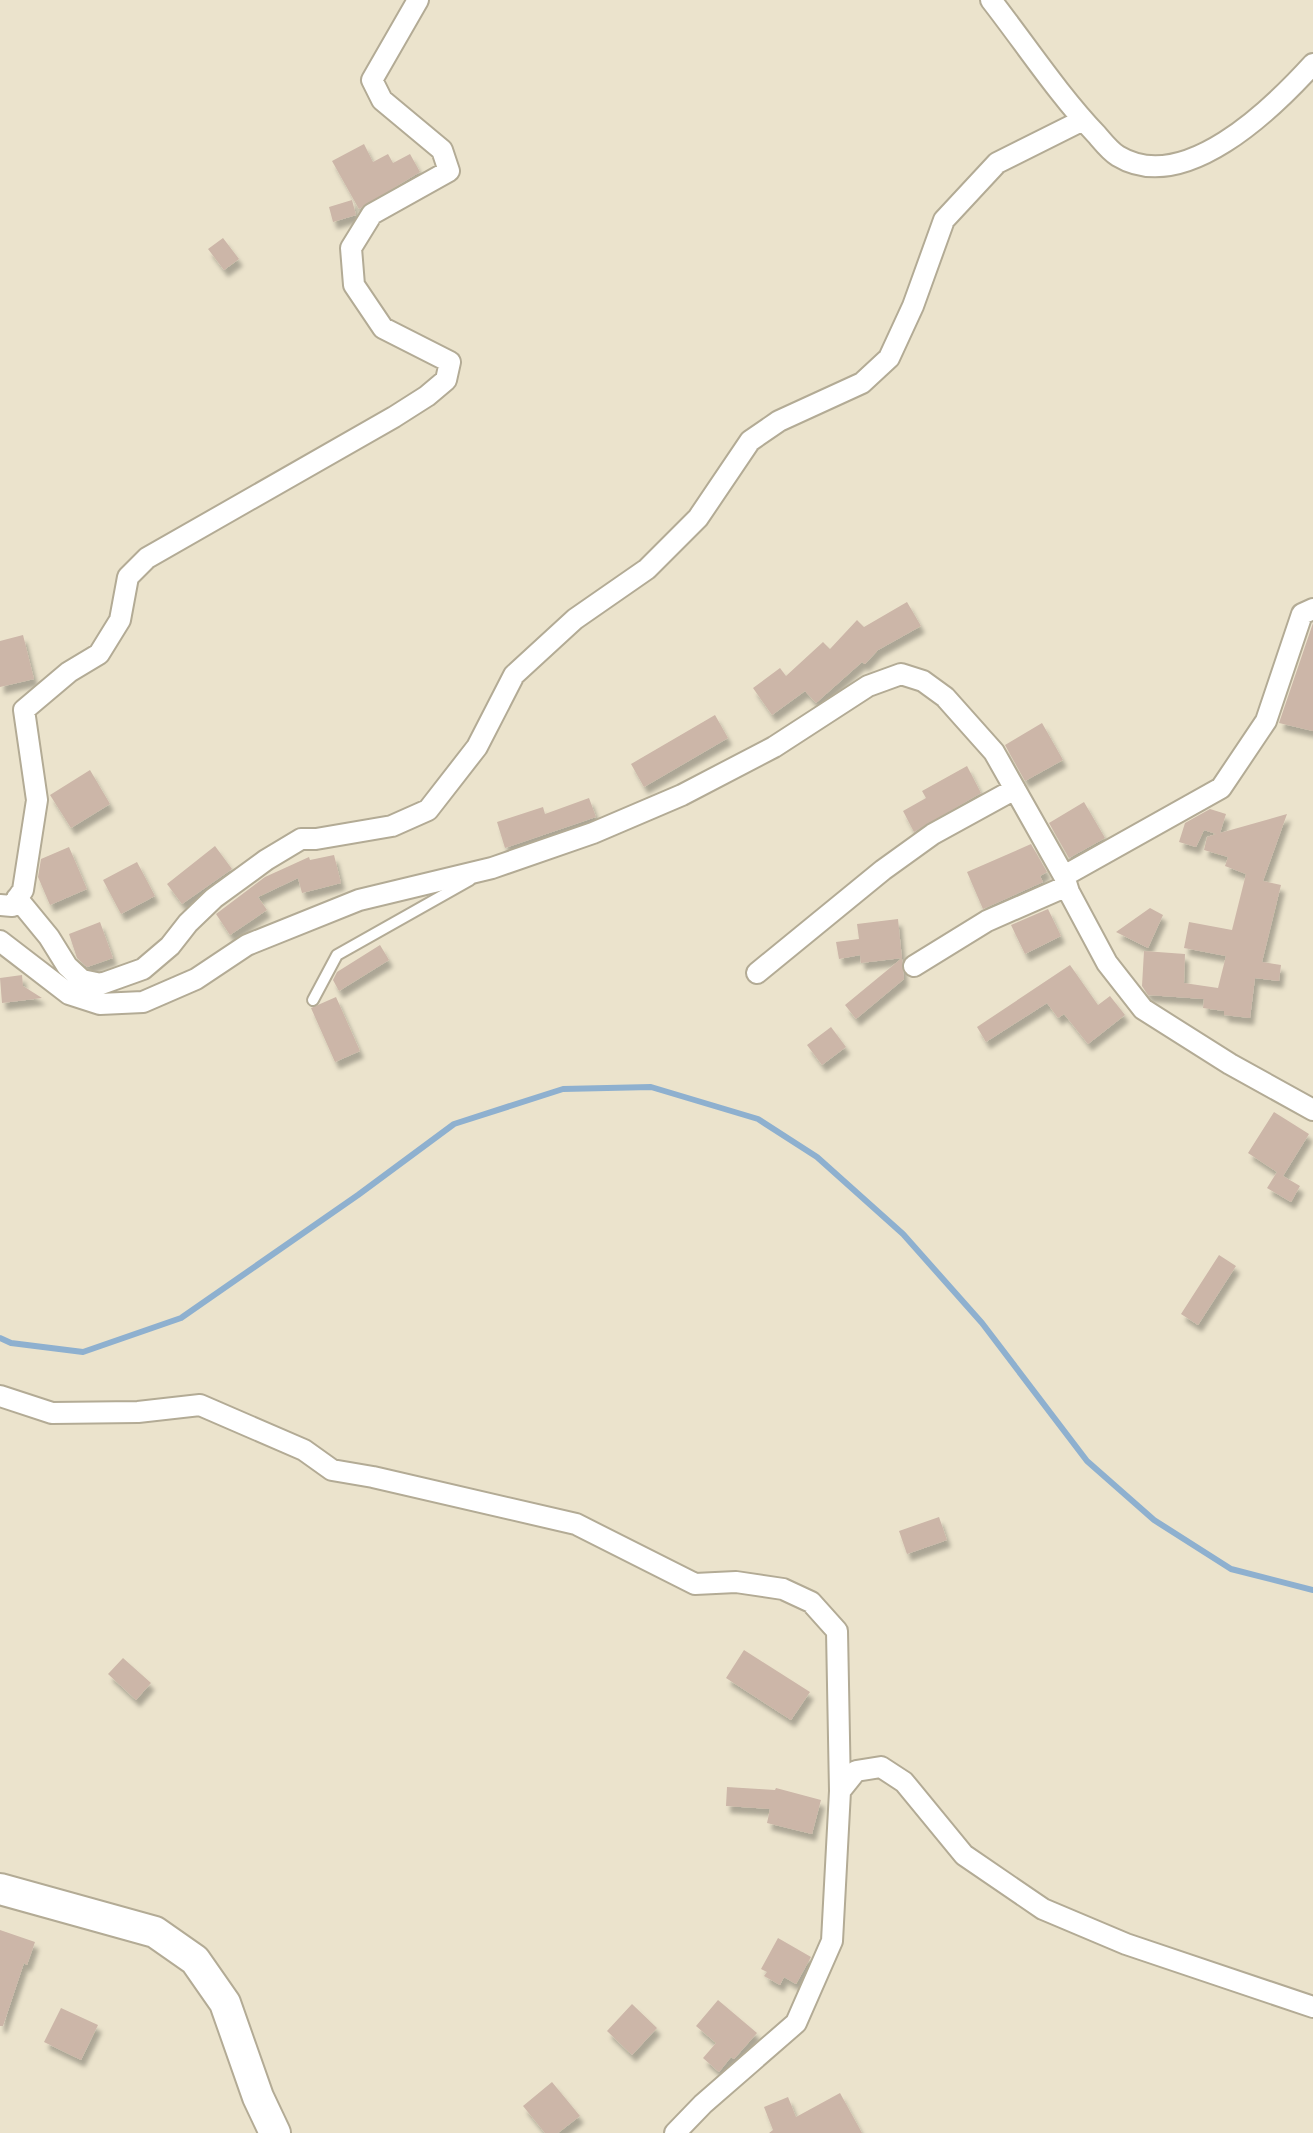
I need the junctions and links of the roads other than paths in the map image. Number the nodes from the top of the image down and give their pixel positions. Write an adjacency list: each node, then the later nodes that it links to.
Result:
1 (418, 0): 9 (street)
2 (991, 0): 4 (street)
3 (1313, 64): 4 (street)
4 (1083, 120): 9 (street)
5 (1313, 609): 8 (street)
6 (1015, 789): 7 (street); 8 (street); 12 (street)
7 (492, 868): 10 (street); 13 (lane)
8 (1065, 881): 11 (street); 14 (street)
9 (9, 902)
10 (0, 941)
11 (914, 966)
12 (757, 973)
13 (313, 1000)
14 (1313, 1110)
15 (0, 1396): 16 (street)
16 (840, 1791): 18 (street); 20 (street)
17 (0, 1889): 19 (street)
18 (1313, 2007)
19 (275, 2133)
20 (675, 2133)

